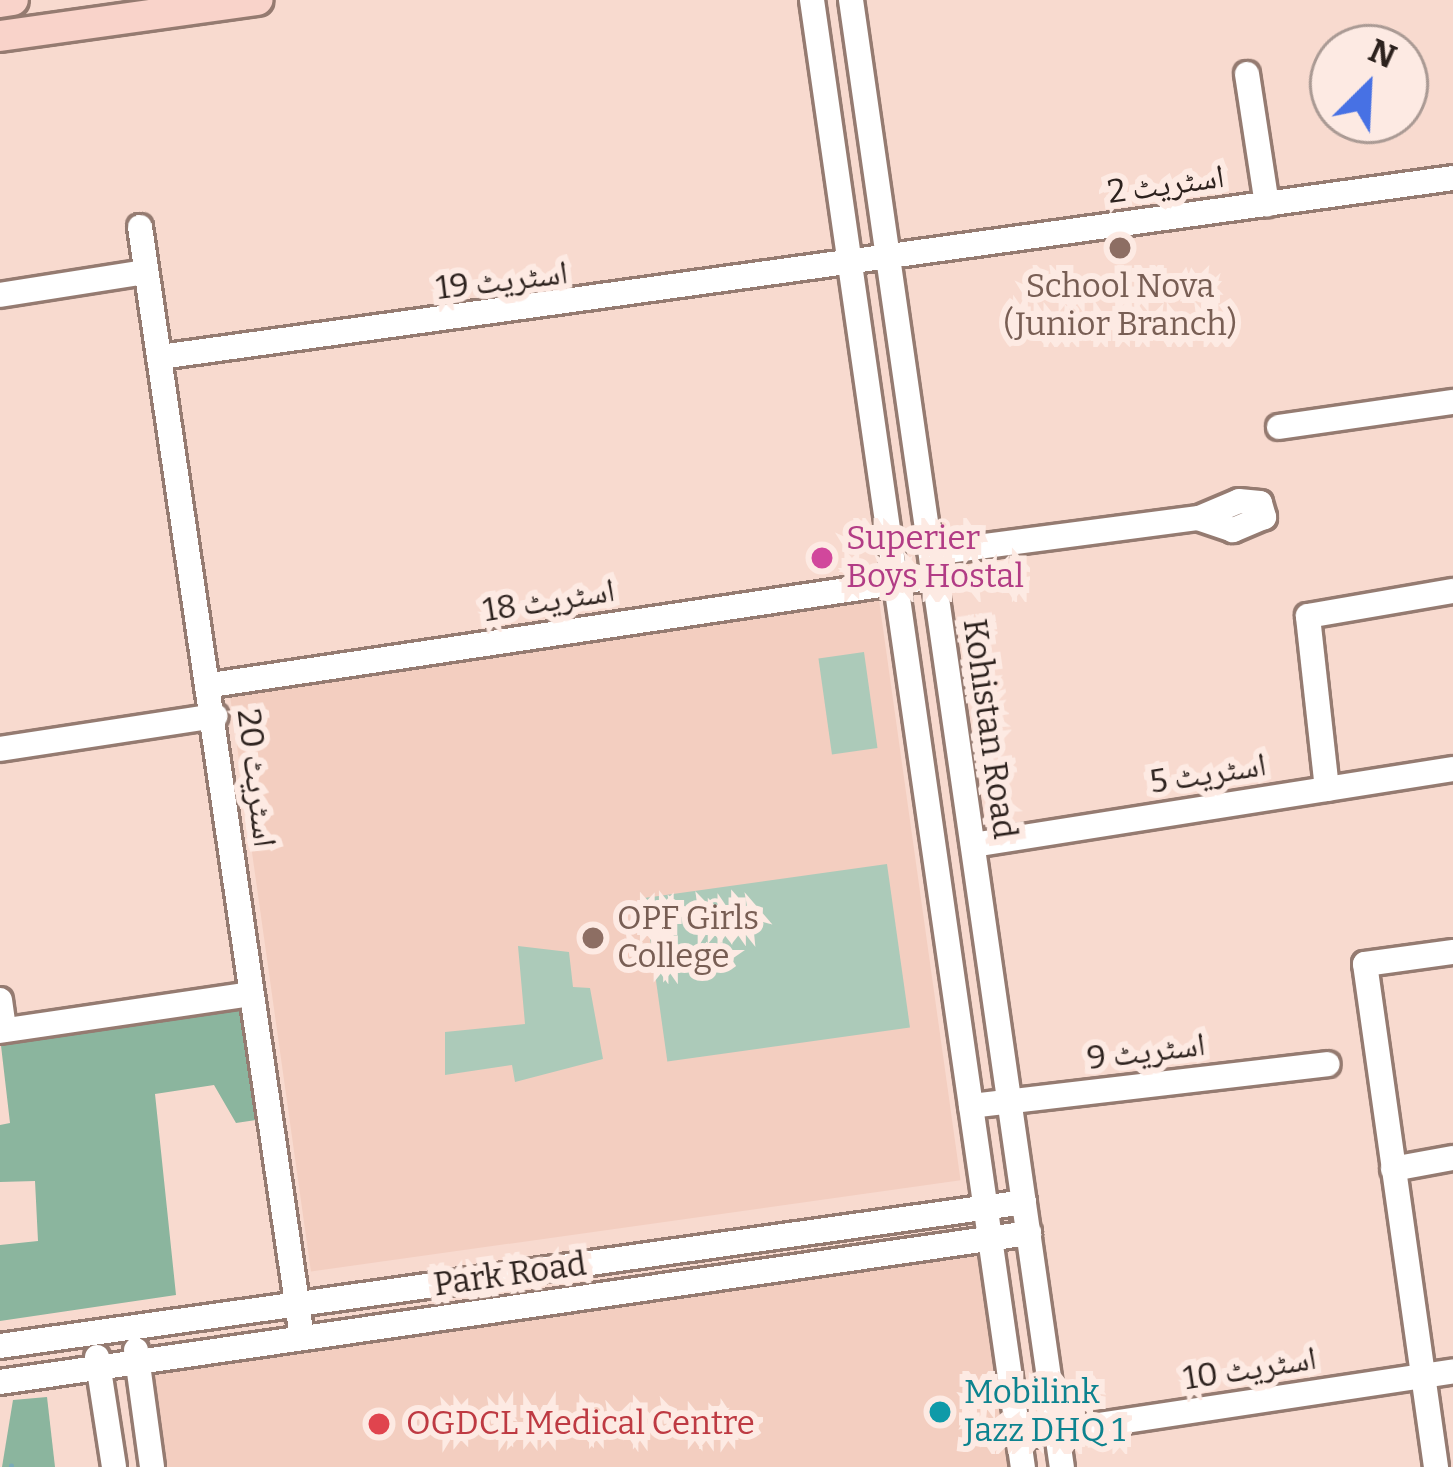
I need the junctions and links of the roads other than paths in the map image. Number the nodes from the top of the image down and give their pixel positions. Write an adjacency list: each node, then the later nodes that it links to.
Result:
1 (13, 0): 5 (main road)
2 (257, 0): 6 (main road)
3 (812, 0): 12 (street)
4 (851, 0): 11 (street, Kohistan Road)
5 (0, 2)
6 (0, 36)
7 (1247, 74): 9 (street)
8 (1453, 178): 9 (street, اسٹریٹ 2)
9 (1267, 204): 11 (street, اسٹریٹ 2)
10 (140, 227): 13 (street, اسٹریٹ 20)
11 (888, 255): 12 (street, اسٹریٹ 2); 19 (street, Kohistan Road)
12 (849, 260): 15 (street, اسٹریٹ 19); 20 (street)
13 (146, 272): 14 (street); 15 (street, اسٹریٹ 20)
14 (0, 295)
15 (160, 357): 22 (street, اسٹریٹ 20)
16 (1453, 402): 17 (street)
17 (1279, 427)
18 (1199, 518): 19 (street, اسٹریٹ 18)
19 (933, 565): 20 (street, اسٹریٹ 18); 27 (street, Kohistan Road)
20 (896, 582): 22 (street, اسٹریٹ 18); 34 (street)
21 (1453, 591): 26 (street)
22 (211, 686): 23 (street, اسٹریٹ 20)
23 (214, 716): 24 (street); 29 (street, اسٹریٹ 20)
24 (0, 749)
25 (1453, 770): 26 (street, اسٹریٹ 5)
26 (1327, 789): 27 (street, اسٹریٹ 5)
27 (973, 844): 33 (street, Kohistan Road)
28 (1453, 952): 36 (street)
29 (250, 994): 31 (street); 41 (street, اسٹریٹ 20)
30 (0, 1000): 31 (street)
31 (2, 1030)
32 (1328, 1064): 33 (street, اسٹریٹ 9)
33 (1010, 1102): 34 (street, اسٹریٹ 9); 37 (street, Kohistan Road)
34 (971, 1106): 38 (street)
35 (1453, 1158): 36 (street)
36 (1393, 1169): 49 (street)
37 (1024, 1202): 38 (street, Park Road); 39 (street, Kohistan Road)
38 (986, 1208): 40 (street); 41 (street, Park Road)
39 (1029, 1233): 40 (street, Park Road); 51 (street, Kohistan Road)
40 (990, 1239): 44 (street, Park Road); 52 (street)
41 (298, 1305): 42 (street, Park Road); 44 (street, اسٹریٹ 20)
42 (134, 1329): 43 (street, Park Road); 46 (street)
43 (92, 1335): 45 (street, Park Road); 47 (street)
44 (302, 1338): 46 (street, Park Road)
45 (0, 1346)
46 (137, 1362): 47 (street, Park Road); 54 (street)
47 (100, 1367): 50 (street, Park Road); 53 (street)
48 (1453, 1371): 49 (street, اسٹریٹ 10)
49 (1424, 1375): 51 (street, اسٹریٹ 10); 57 (street)
50 (0, 1382)
51 (1058, 1433): 52 (street, اسٹریٹ 10); 56 (street, Kohistan Road)
52 (1019, 1437): 55 (street)
53 (114, 1467)
54 (152, 1467)
55 (1023, 1467)
56 (1062, 1467)
57 (1436, 1467)

